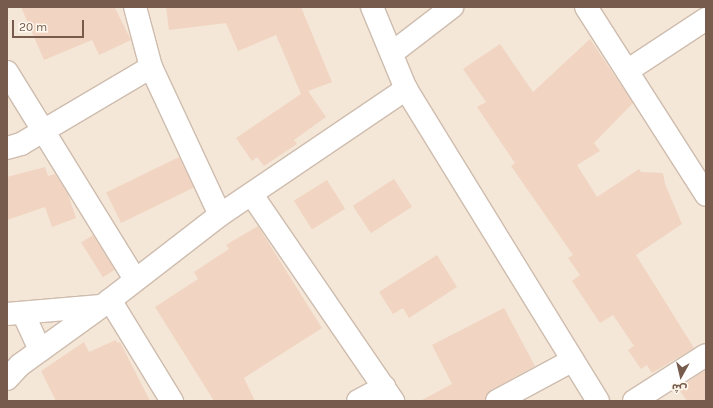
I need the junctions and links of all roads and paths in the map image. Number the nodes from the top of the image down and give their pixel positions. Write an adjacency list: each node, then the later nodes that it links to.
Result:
1 (135, 7): 7 (street)
2 (372, 7): 6 (street)
3 (452, 7): 6 (street)
4 (586, 7): 8 (street)
5 (706, 19): 8 (street)
6 (392, 53): 10 (street)
7 (151, 67): 11 (street); 15 (street)
8 (627, 71): 14 (street)
9 (7, 72): 11 (street)
10 (406, 89): 13 (street); 21 (street)
11 (42, 129): 12 (street); 16 (street)
12 (7, 148)
13 (252, 195): 15 (street); 23 (street)
14 (706, 195)
15 (220, 215): 16 (street)
16 (135, 279): 17 (street)
17 (105, 303): 18 (street); 19 (street); 24 (street)
18 (15, 313): 19 (street)
19 (40, 350): 22 (street)
20 (706, 355): 28 (street)
21 (573, 360): 26 (street); 27 (street)
22 (7, 379)
23 (389, 394): 25 (street)
24 (172, 401)
25 (358, 401)
26 (497, 401)
27 (598, 401)
28 (634, 401)

